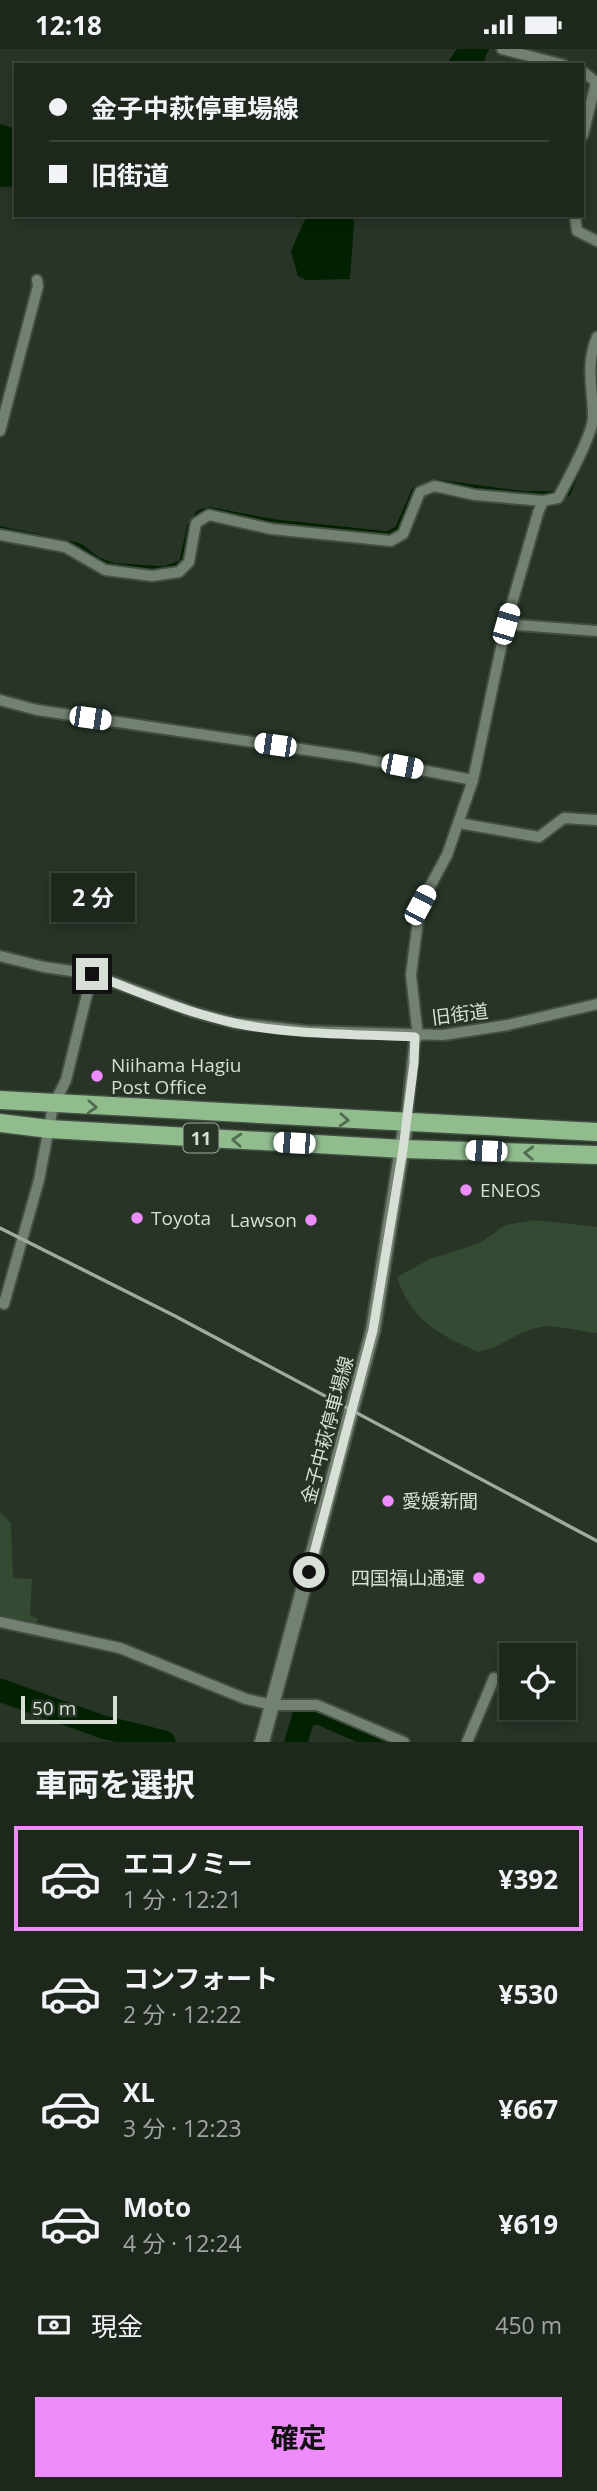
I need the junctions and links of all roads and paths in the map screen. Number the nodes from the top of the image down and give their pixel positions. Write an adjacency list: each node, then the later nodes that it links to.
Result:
1 (502, 49): 2 (street)
2 (556, 63)
3 (584, 73): 4 (street)
4 (584, 131)
5 (575, 217): 6 (street)
6 (597, 241)
7 (37, 280): 10 (street)
8 (597, 336): 9 (street)
9 (592, 382): 11 (street)
10 (0, 431)
11 (543, 501): 12 (street); 13 (street)
12 (0, 535)
13 (506, 624): 14 (street); 16 (street)
14 (597, 631)
15 (0, 700): 16 (street)
16 (473, 779): 18 (street)
17 (597, 820): 18 (street)
18 (458, 823): 22 (street)
19 (0, 956): 20 (street, 旧街道)
20 (92, 974): 22 (street, 旧街道); 24 (street)
21 (597, 1005): 22 (street, 旧街道)
22 (416, 1037): 26 (street)
23 (0, 1100): 24 (highway, 11)
24 (53, 1105): 26 (highway, 11, one-way to 26); 27 (street)
25 (0, 1123): 27 (highway, 11)
26 (406, 1123): 28 (highway, 11); 29 (main road, 金子中萩停車場線)
27 (49, 1129): 29 (highway, 11, one-way to 27); 31 (street)
28 (597, 1132)
29 (403, 1149): 30 (highway, 11, one-way to 29); 34 (main road, 金子中萩停車場線)
30 (597, 1155)
31 (0, 1302)
32 (0, 1622): 34 (street)
33 (494, 1678): 37 (street)
34 (273, 1705): 35 (main road, 金子中萩停車場線); 36 (street)
35 (262, 1742)
36 (404, 1742)
37 (467, 1742)

